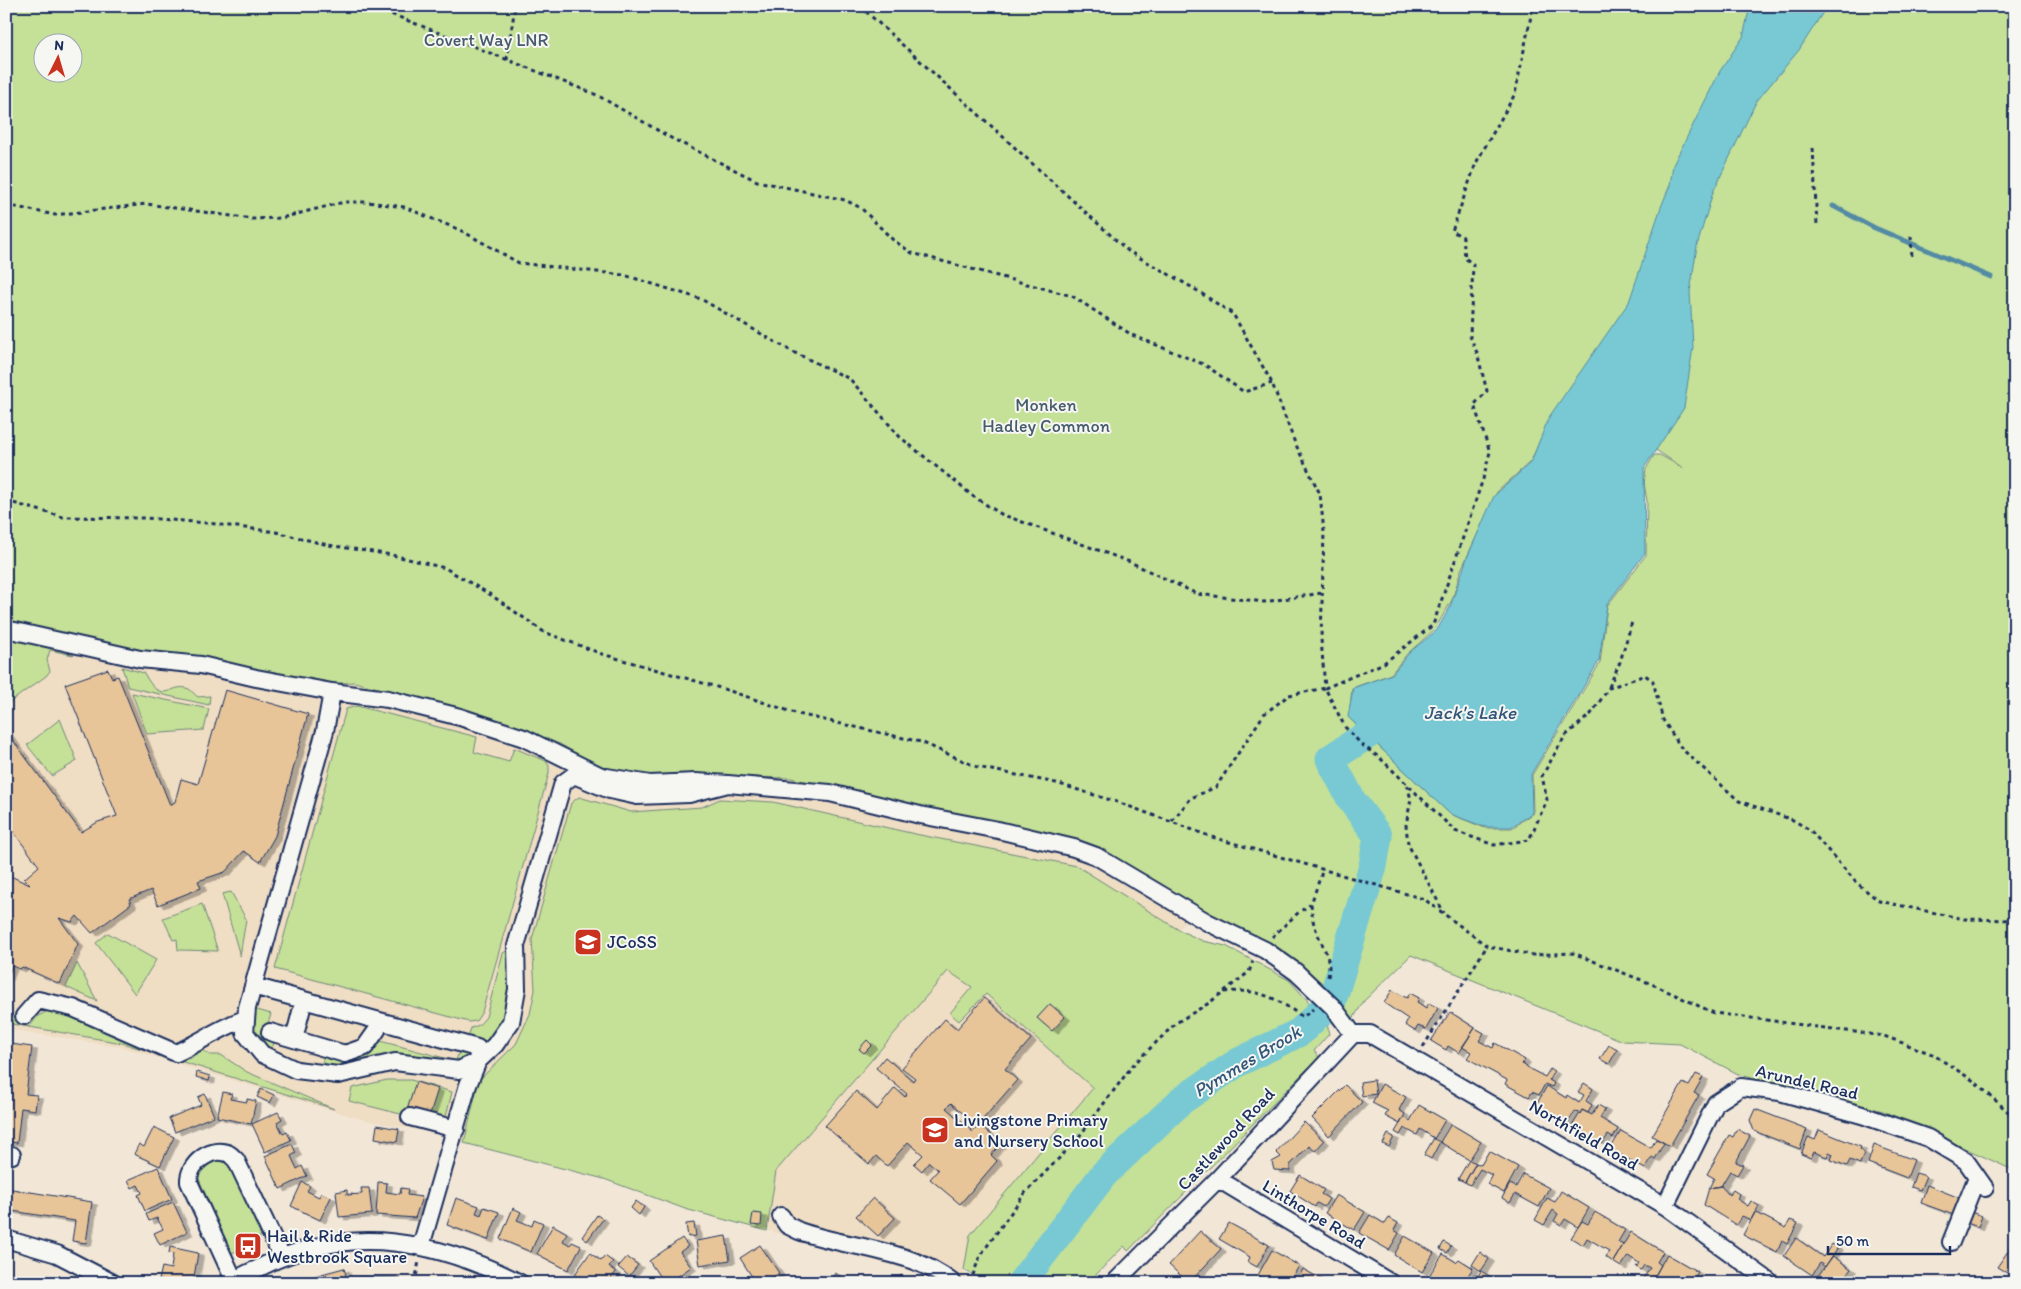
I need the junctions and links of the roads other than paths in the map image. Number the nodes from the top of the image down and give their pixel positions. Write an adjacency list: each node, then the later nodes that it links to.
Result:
1 (6, 629): 2 (street)
2 (332, 692): 3 (street); 4 (street)
3 (728, 784): 10 (street); 12 (street)
4 (253, 986): 5 (street); 7 (street)
5 (304, 1000): 8 (street); 11 (street)
6 (24, 1016): 7 (street)
7 (246, 1019): 12 (street)
8 (379, 1021): 11 (street); 12 (street)
9 (270, 1032): 11 (street)
10 (1353, 1034): 15 (street, Castlewood Road); 16 (street, Northfield Road)
11 (294, 1039)
12 (478, 1061): 14 (street)
13 (410, 1117): 14 (street)
14 (456, 1129): 20 (street)
15 (1218, 1179): 23 (street, Castlewood Road); 27 (street, Linthorpe Road)
16 (1665, 1206): 19 (street, Arundel Road); 28 (street, Northfield Road)
17 (781, 1216): 26 (street)
18 (6, 1239): 24 (street)
19 (1951, 1242)
20 (421, 1246): 21 (street); 25 (street)
21 (282, 1257): 22 (street); 22 (street)
22 (233, 1282)
23 (1117, 1282)
24 (113, 1283)
25 (520, 1283)
26 (953, 1283)
27 (1390, 1283)
28 (1772, 1283)

